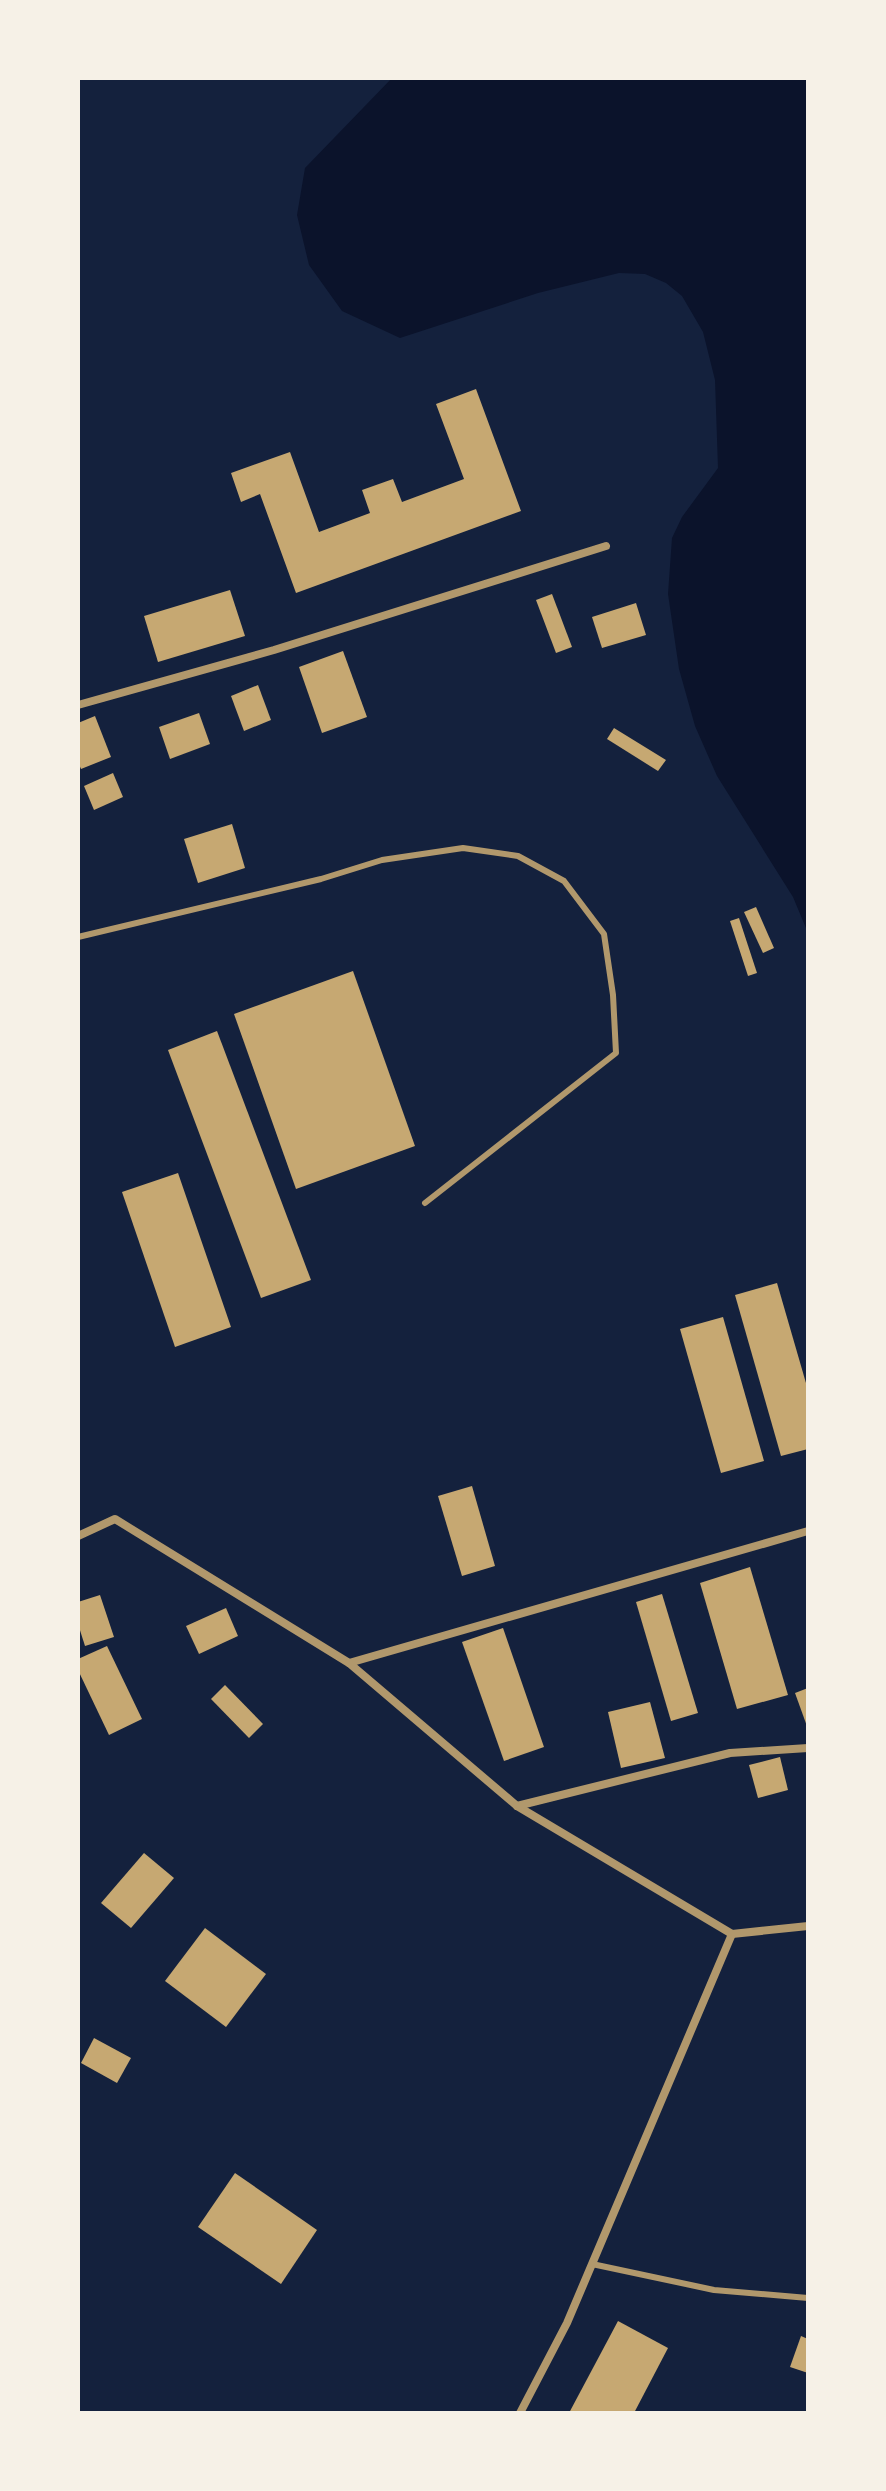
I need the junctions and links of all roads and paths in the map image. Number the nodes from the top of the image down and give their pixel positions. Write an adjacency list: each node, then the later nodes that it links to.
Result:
1 (606, 546): 2 (street)
2 (78, 705)
3 (78, 937): 4 (lane)
4 (425, 1203)
5 (808, 1531): 7 (street)
6 (78, 1536): 7 (street)
7 (349, 1663): 9 (street)
8 (808, 1748): 9 (street)
9 (517, 1806): 11 (street)
10 (808, 1926): 11 (street)
11 (732, 1934): 12 (street)
12 (592, 2264): 13 (lane); 14 (street)
13 (808, 2298)
14 (520, 2413)

